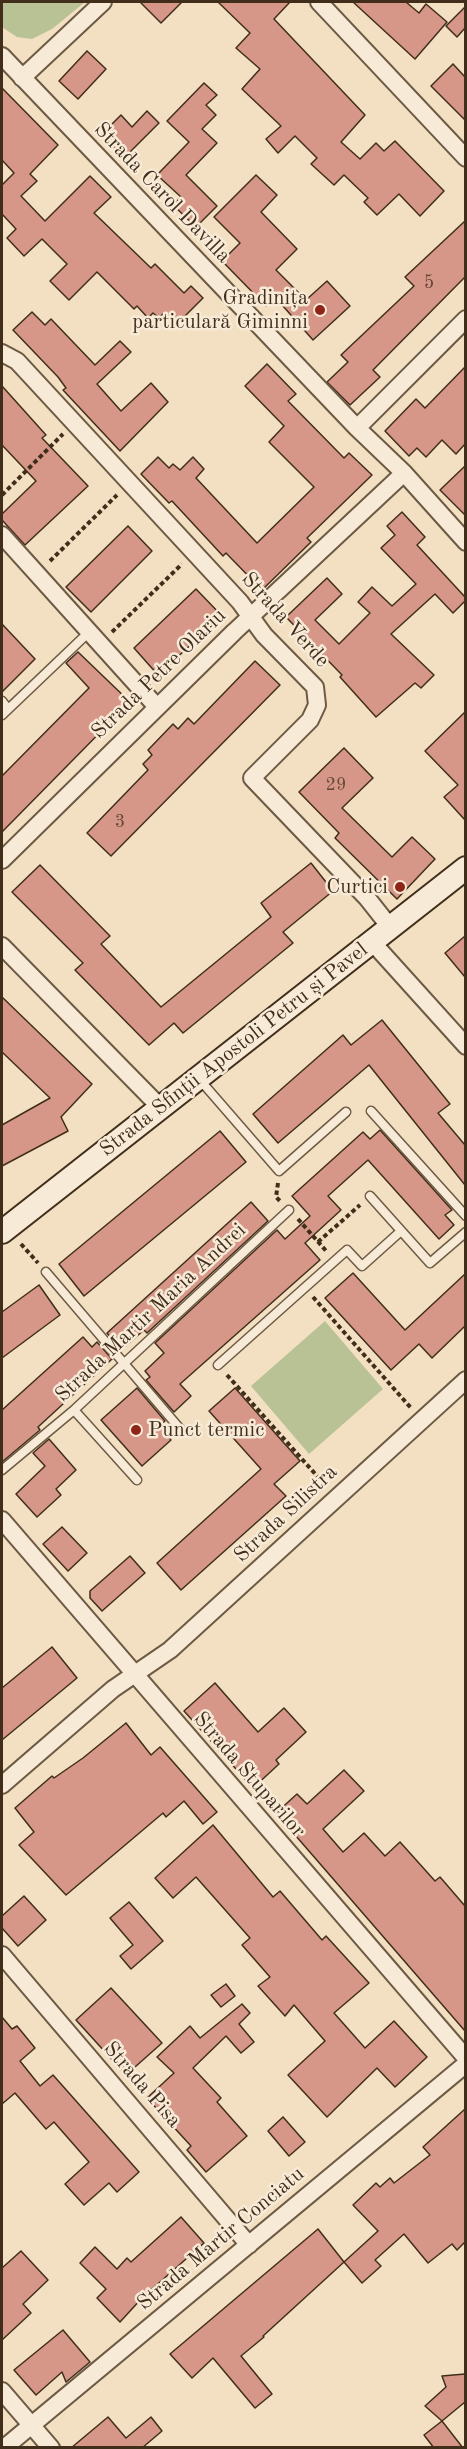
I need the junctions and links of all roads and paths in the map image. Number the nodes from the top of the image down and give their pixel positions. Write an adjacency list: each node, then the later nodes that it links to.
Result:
1 (103, 2): 4 (street)
2 (319, 2): 5 (street)
3 (2, 56): 4 (street, Strada Carol Davilla)
4 (22, 78): 9 (street, Strada Carol Davilla)
5 (465, 158)
6 (465, 319): 9 (street)
7 (2, 354): 8 (street, Strada Verde)
8 (74, 424): 11 (street, Strada Verde); 12 (path)
9 (357, 428): 10 (street, Strada Carol Davilla)
10 (404, 473): 14 (street, Strada Carol Davilla); 17 (street, Strada Petre Olariu)
11 (129, 483): 15 (street, Strada Verde); 16 (path)
12 (2, 495)
13 (2, 535): 16 (street)
14 (465, 542)
15 (193, 552): 17 (street, Strada Verde); 18 (path)
16 (36, 574): 18 (street)
17 (250, 616): 20 (street, Strada Petre Olariu); 24 (street, Strada Verde)
18 (93, 639): 20 (street); 21 (lane)
19 (2, 701): 21 (lane)
20 (157, 707): 22 (street, Strada Petre Olariu)
21 (5, 712)
22 (2, 860)
23 (465, 868): 24 (main road, Strada Sfinții Apostoli Petru și Pavel)
24 (390, 927): 25 (main road, Strada Sfinții Apostoli Petru și Pavel)
25 (373, 942): 27 (street); 28 (main road, Strada Sfinții Apostoli Petru și Pavel)
26 (2, 946): 29 (street)
27 (465, 1046)
28 (198, 1078): 29 (main road, Strada Sfinții Apostoli Petru și Pavel); 32 (lane)
29 (160, 1107): 36 (main road, Strada Sfinții Apostoli Petru și Pavel)
30 (371, 1110): 35 (lane)
31 (346, 1112): 32 (lane)
32 (279, 1171): 34 (path)
33 (370, 1196): 37 (lane); 39 (path)
34 (290, 1210): 39 (path); 43 (lane, Strada Martir Maria Andrei)
35 (465, 1216)
36 (4, 1230): 41 (path)
37 (401, 1231): 38 (lane); 40 (lane)
38 (465, 1232)
39 (318, 1242): 40 (path)
40 (335, 1261): 42 (lane)
41 (46, 1272): 43 (lane)
42 (304, 1288): 44 (lane); 47 (path)
43 (124, 1364): 46 (lane, Strada Martir Maria Andrei); 48 (lane)
44 (218, 1365): 51 (path)
45 (465, 1380): 47 (street, Strada Silistra)
46 (74, 1410): 49 (lane, Strada Martir Maria Andrei); 50 (lane)
47 (422, 1420): 51 (street, Strada Silistra)
48 (181, 1430)
49 (2, 1470)
50 (137, 1480)
51 (336, 1498): 53 (street, Strada Silistra)
52 (2, 1520): 53 (street, Strada Stuparilor)
53 (134, 1676): 54 (street, Strada Silistra); 56 (street, Strada Stuparilor)
54 (2, 1785)
55 (2, 1955): 58 (street, Strada Pisa)
56 (465, 2058)
57 (465, 2064): 58 (street, Strada Martir Conciatu)
58 (249, 2245): 60 (street, Strada Martir Conciatu)
59 (2, 2391): 60 (street)
60 (31, 2425): 61 (street, Strada Martir Conciatu); 62 (street)
61 (4, 2448)
62 (51, 2448)

